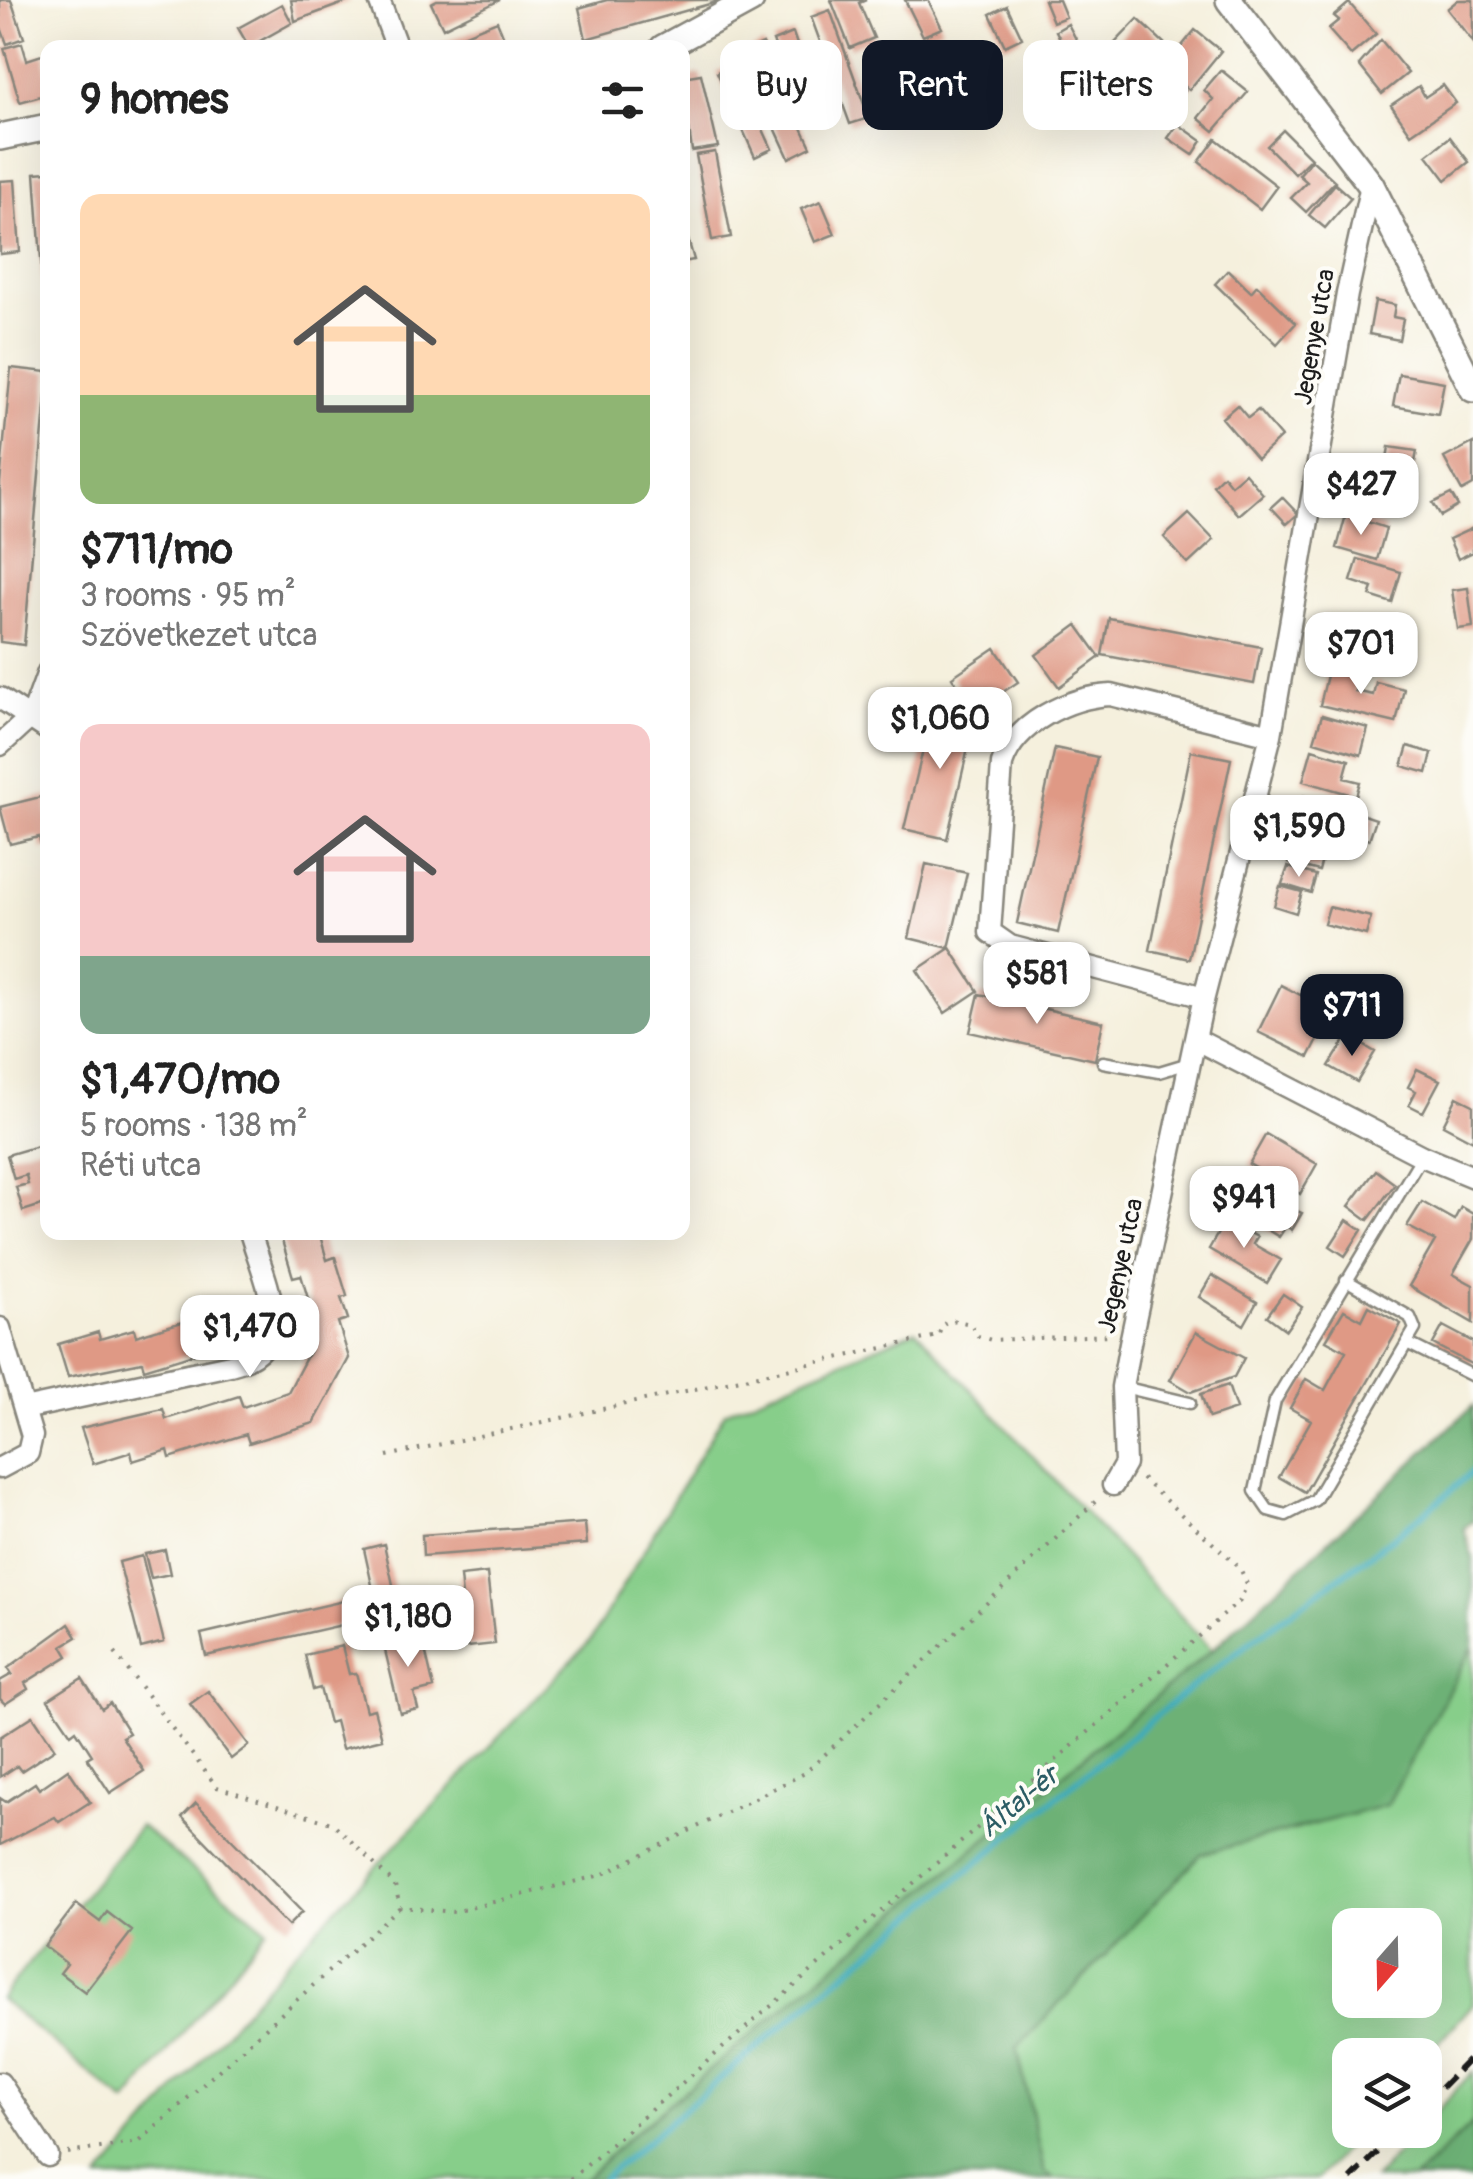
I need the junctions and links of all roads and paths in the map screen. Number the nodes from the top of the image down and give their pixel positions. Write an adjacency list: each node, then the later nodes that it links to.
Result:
1 (379, 0): 4 (street)
2 (751, 0): 5 (street)
3 (1229, 0): 8 (street)
4 (394, 40)
5 (678, 40)
6 (40, 129): 7 (street)
7 (0, 137)
8 (1371, 185): 9 (street); 12 (street, Jegenye utca)
9 (1473, 389)
10 (0, 698): 11 (street)
11 (40, 723): 13 (street)
12 (1272, 734): 14 (street, Jegenye utca); 14 (street)
13 (0, 745)
14 (1204, 998): 15 (street, Jegenye utca)
15 (1194, 1039): 17 (street, Jegenye utca); 18 (street)
16 (1103, 1062): 17 (lane)
17 (1190, 1062): 22 (street, Jegenye utca)
18 (1422, 1156): 19 (street); 21 (lane)
19 (1473, 1177)
20 (252, 1240): 28 (street)
21 (1346, 1280): 24 (lane); 24 (lane)
22 (1134, 1327): 26 (street, Jegenye utca); 29 (path)
23 (0, 1328): 28 (street)
24 (1409, 1344): 25 (lane)
25 (1473, 1376)
26 (1122, 1388): 27 (lane); 30 (street, Jegenye utca)
27 (1190, 1403)
28 (24, 1408): 31 (street)
29 (386, 1456)
30 (1125, 1464): 32 (street); 37 (path)
31 (0, 1468)
32 (1113, 1485): 34 (path)
33 (115, 1652): 34 (path)
34 (400, 1907): 36 (path)
35 (0, 2083): 36 (street)
36 (48, 2156)
37 (570, 2179)

